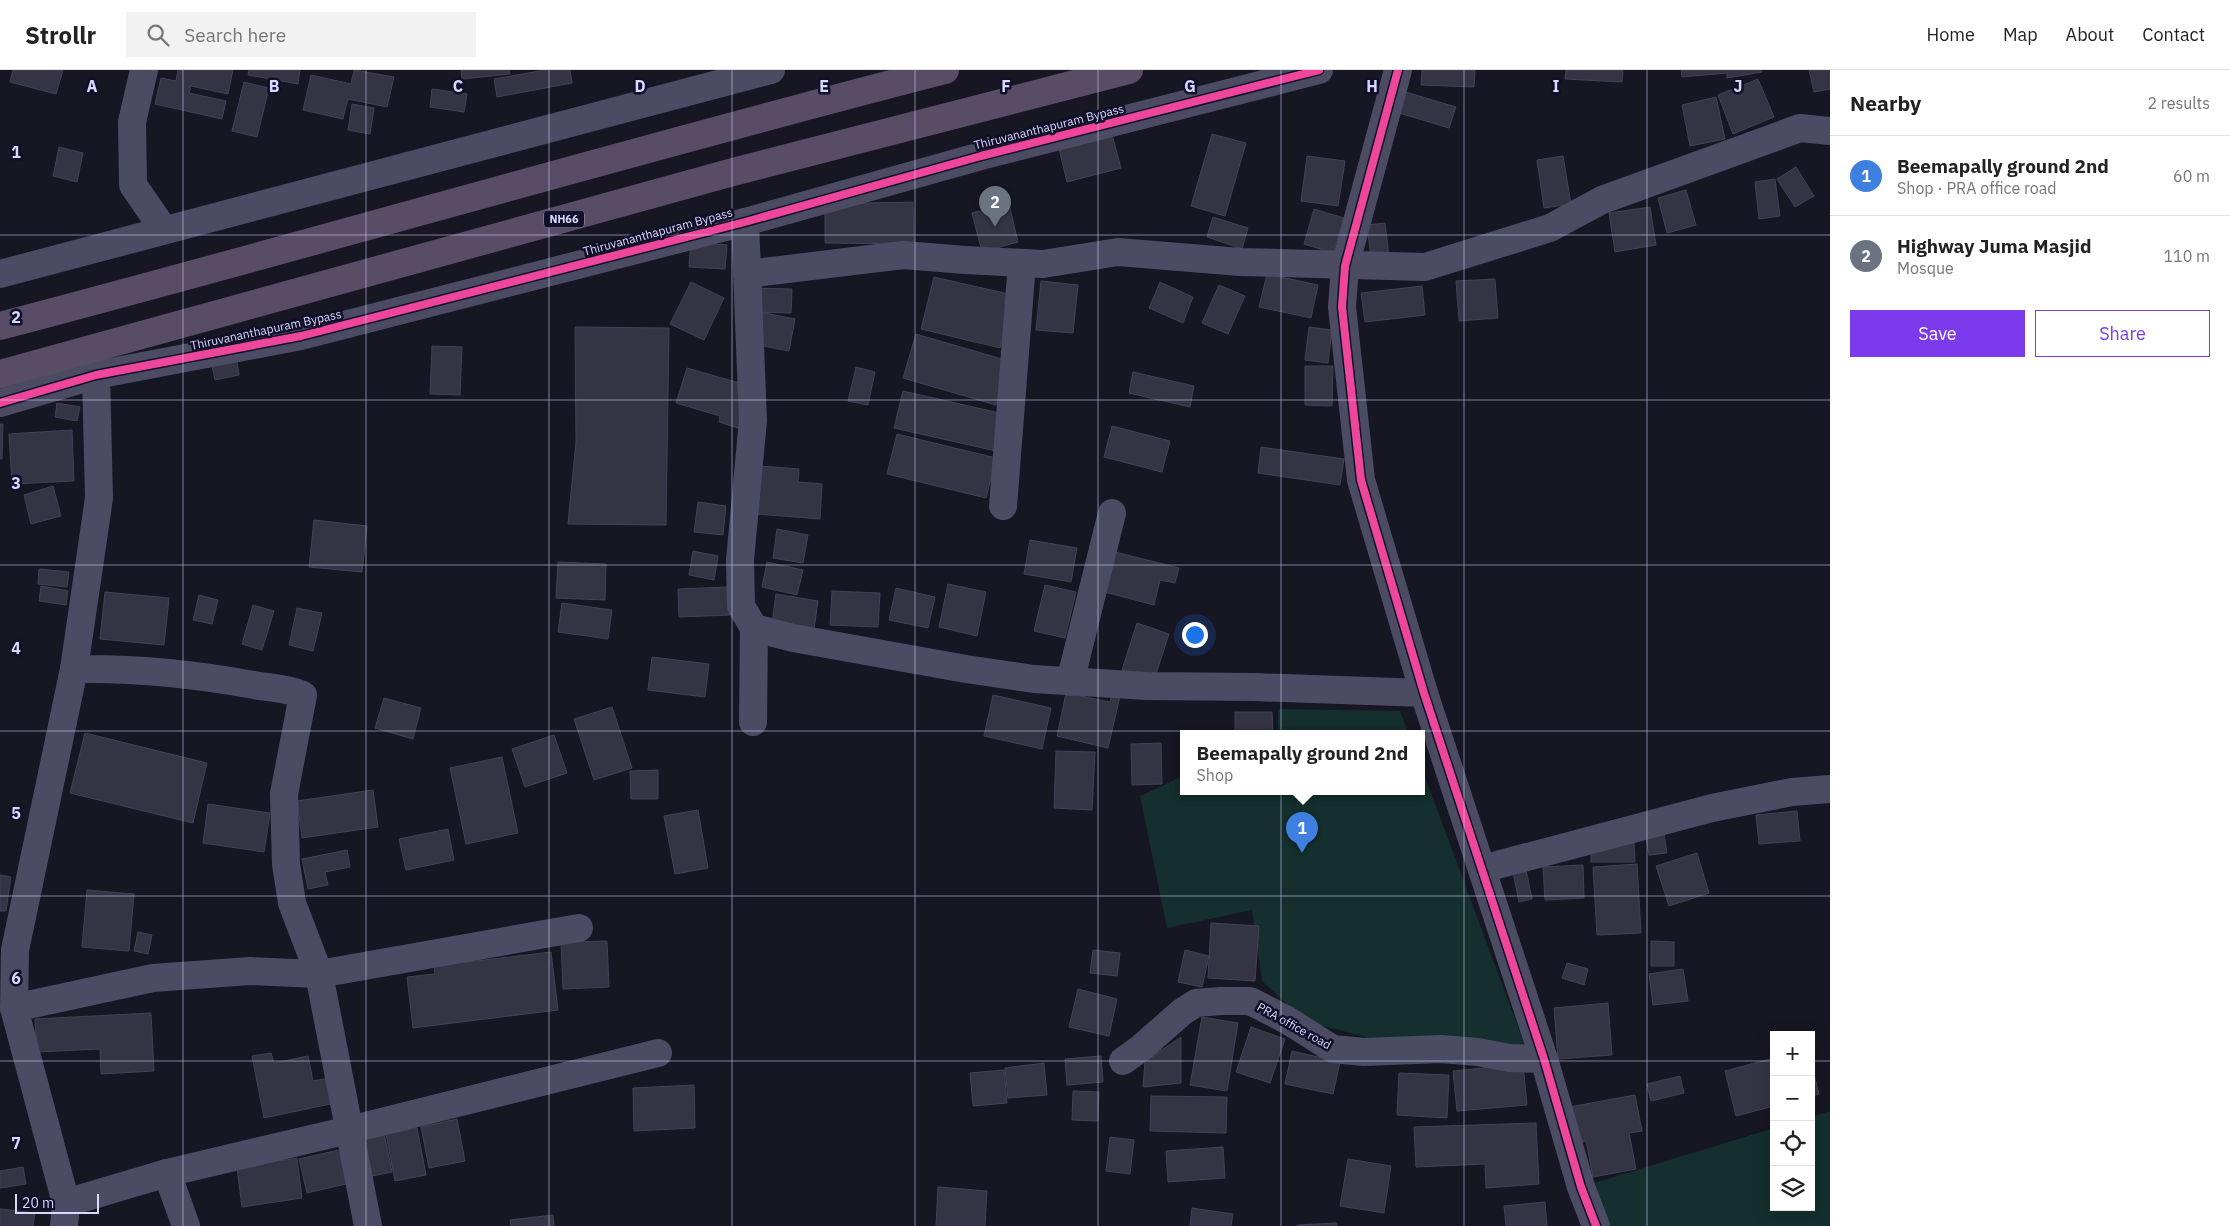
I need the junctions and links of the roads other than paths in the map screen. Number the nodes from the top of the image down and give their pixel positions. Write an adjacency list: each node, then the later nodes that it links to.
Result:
1 (144, 70): 10 (street)
2 (771, 70): 7 (street)
3 (945, 70): 15 (highway)
4 (1129, 70): 16 (highway, Thiruvananthapuram Bypass / NH66)
5 (1319, 70): 9 (street, Thiruvananthapuram Bypass)
6 (1398, 70): 12 (street)
7 (708, 78): 10 (street)
8 (1830, 130): 12 (street)
9 (745, 222): 14 (street); 17 (street, Thiruvananthapuram Bypass)
10 (164, 230): 13 (street)
11 (1022, 263): 12 (street); 14 (street); 19 (street)
12 (1345, 266): 24 (street)
13 (0, 274)
14 (747, 274): 21 (street)
15 (0, 326)
16 (0, 374)
17 (96, 375): 18 (street, Thiruvananthapuram Bypass); 22 (street)
18 (0, 402)
19 (1003, 506)
20 (1112, 513): 23 (street)
21 (754, 628): 23 (street); 25 (street)
22 (74, 669): 29 (street); 30 (street)
23 (1070, 682): 24 (street)
24 (1424, 693): 27 (street)
25 (753, 722)
26 (1830, 789): 27 (street)
27 (1482, 869): 32 (street)
28 (579, 928): 29 (street)
29 (319, 974): 30 (street); 34 (street)
30 (14, 1008): 36 (street)
31 (658, 1053): 34 (street)
32 (1544, 1059): 33 (street, PRA office road); 39 (street)
33 (1123, 1061)
34 (349, 1130): 35 (street); 38 (street)
35 (167, 1173): 36 (street); 37 (street)
36 (65, 1214)
37 (186, 1226)
38 (368, 1226)
39 (1596, 1226)

